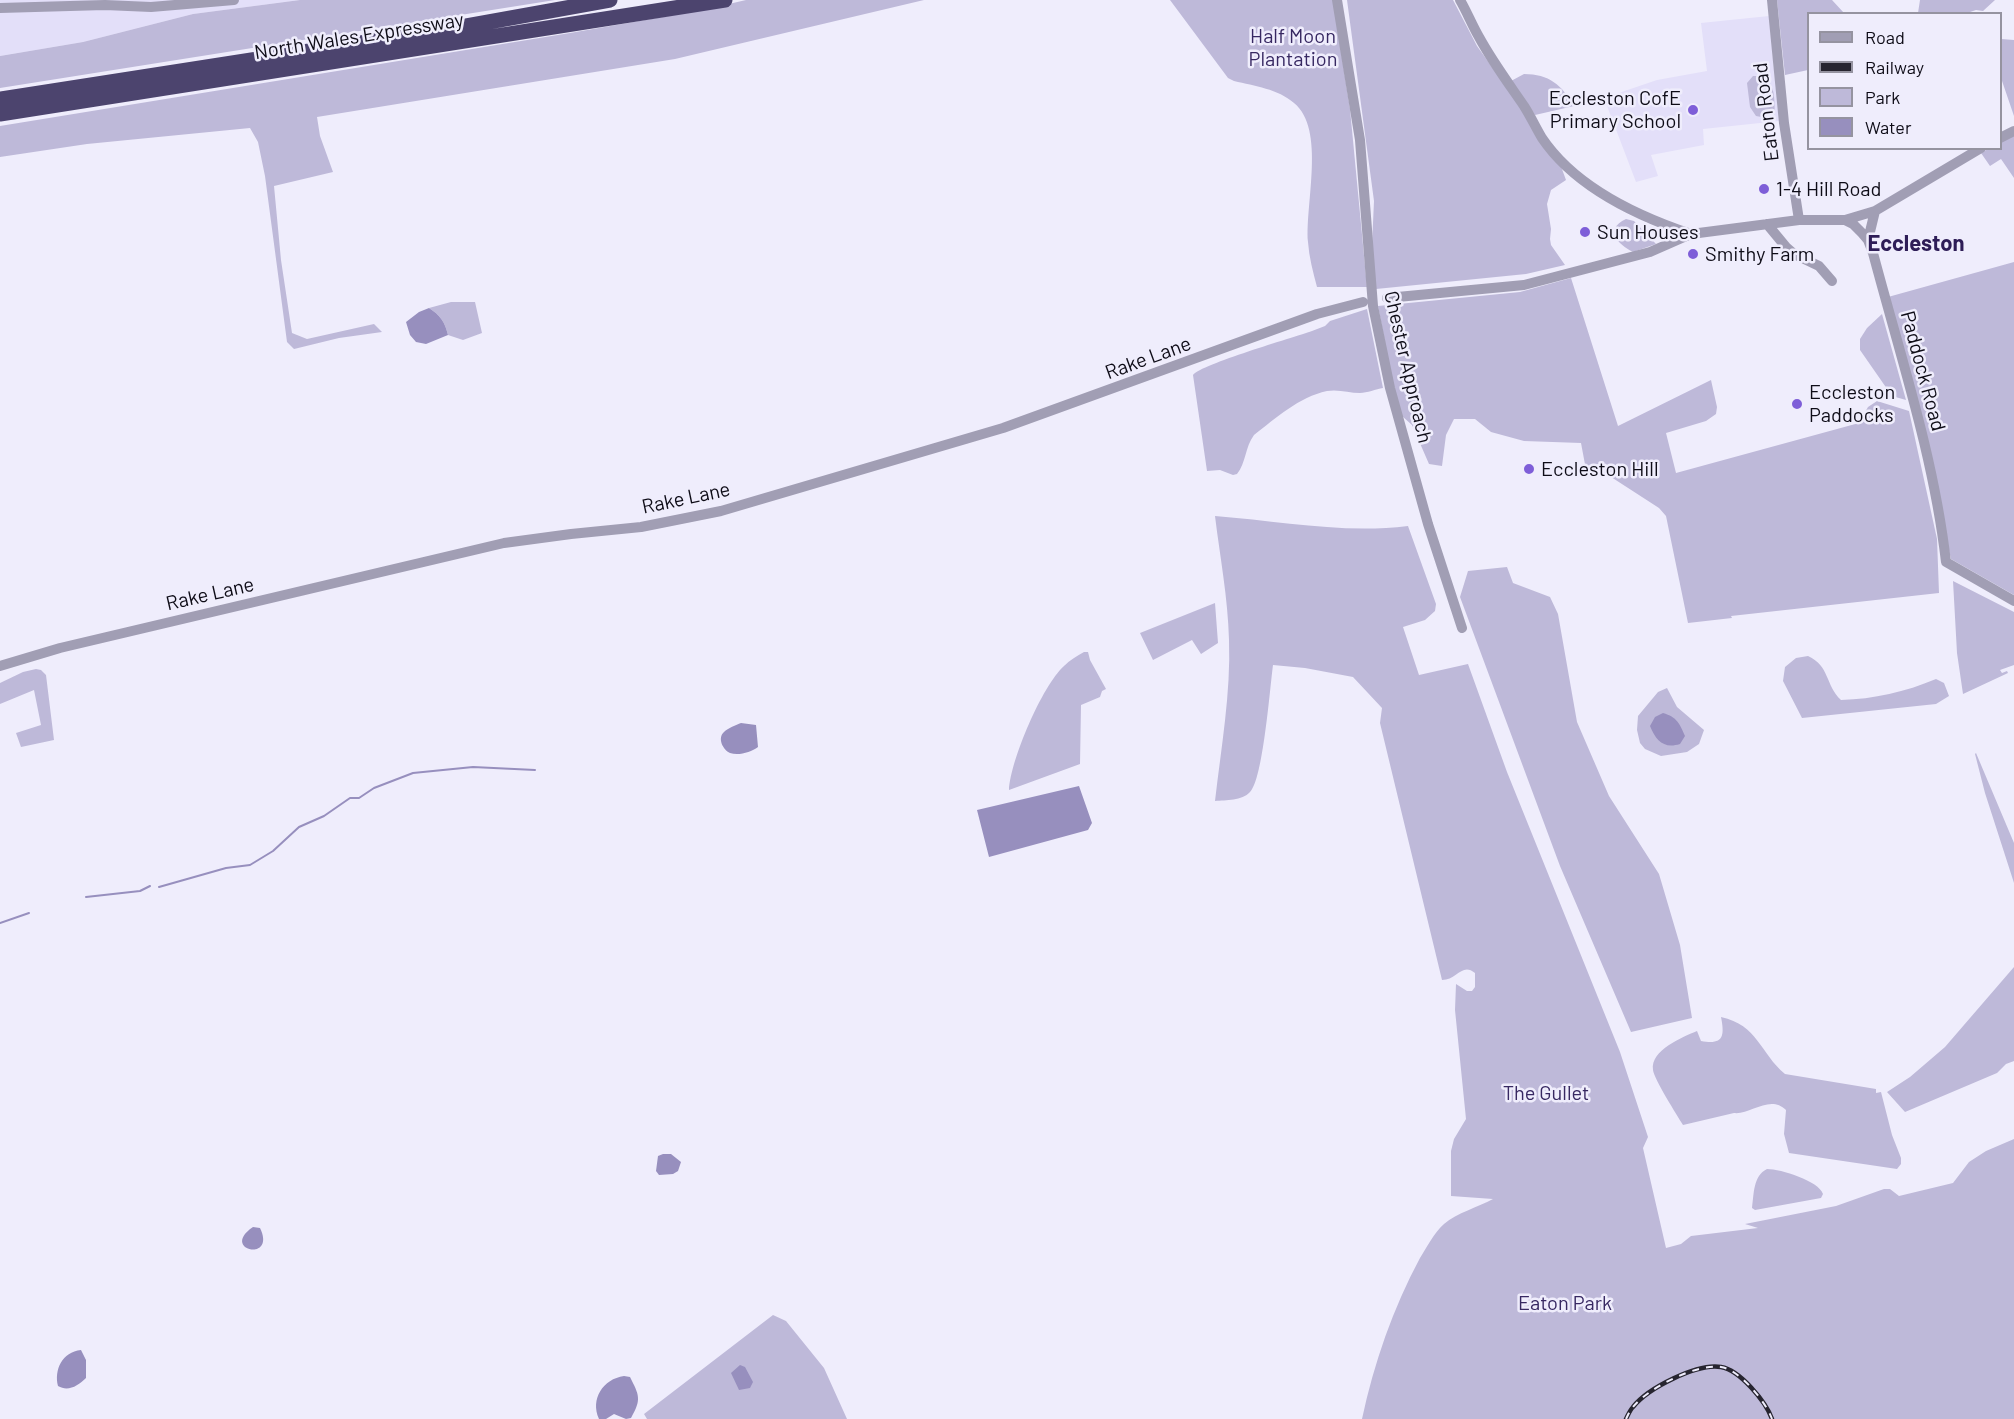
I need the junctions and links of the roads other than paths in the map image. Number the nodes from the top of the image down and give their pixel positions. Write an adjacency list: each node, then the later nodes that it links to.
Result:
1 (234, 0): 7 (street)
2 (610, 0): 9 (highway, North Wales Expressway)
3 (725, 0): 10 (highway, North Wales Expressway)
4 (1460, 0): 16 (street)
5 (1772, 0): 13 (street, Eaton Road)
6 (1339, 3): 22 (street, Chester Approach)
7 (150, 4): 8 (street)
8 (0, 8)
9 (0, 99)
10 (0, 114)
11 (1978, 150): 12 (street)
12 (1875, 211): 14 (street); 17 (street)
13 (1798, 220): 14 (street); 15 (street)
14 (1845, 220): 17 (street)
15 (1767, 224): 16 (street); 18 (street)
16 (1691, 234): 19 (street)
17 (1868, 240): 21 (street, Paddock Road)
18 (1832, 281)
19 (1387, 298)
20 (1363, 302): 23 (street, Rake Lane)
21 (2014, 601)
22 (1462, 628)
23 (0, 666)

